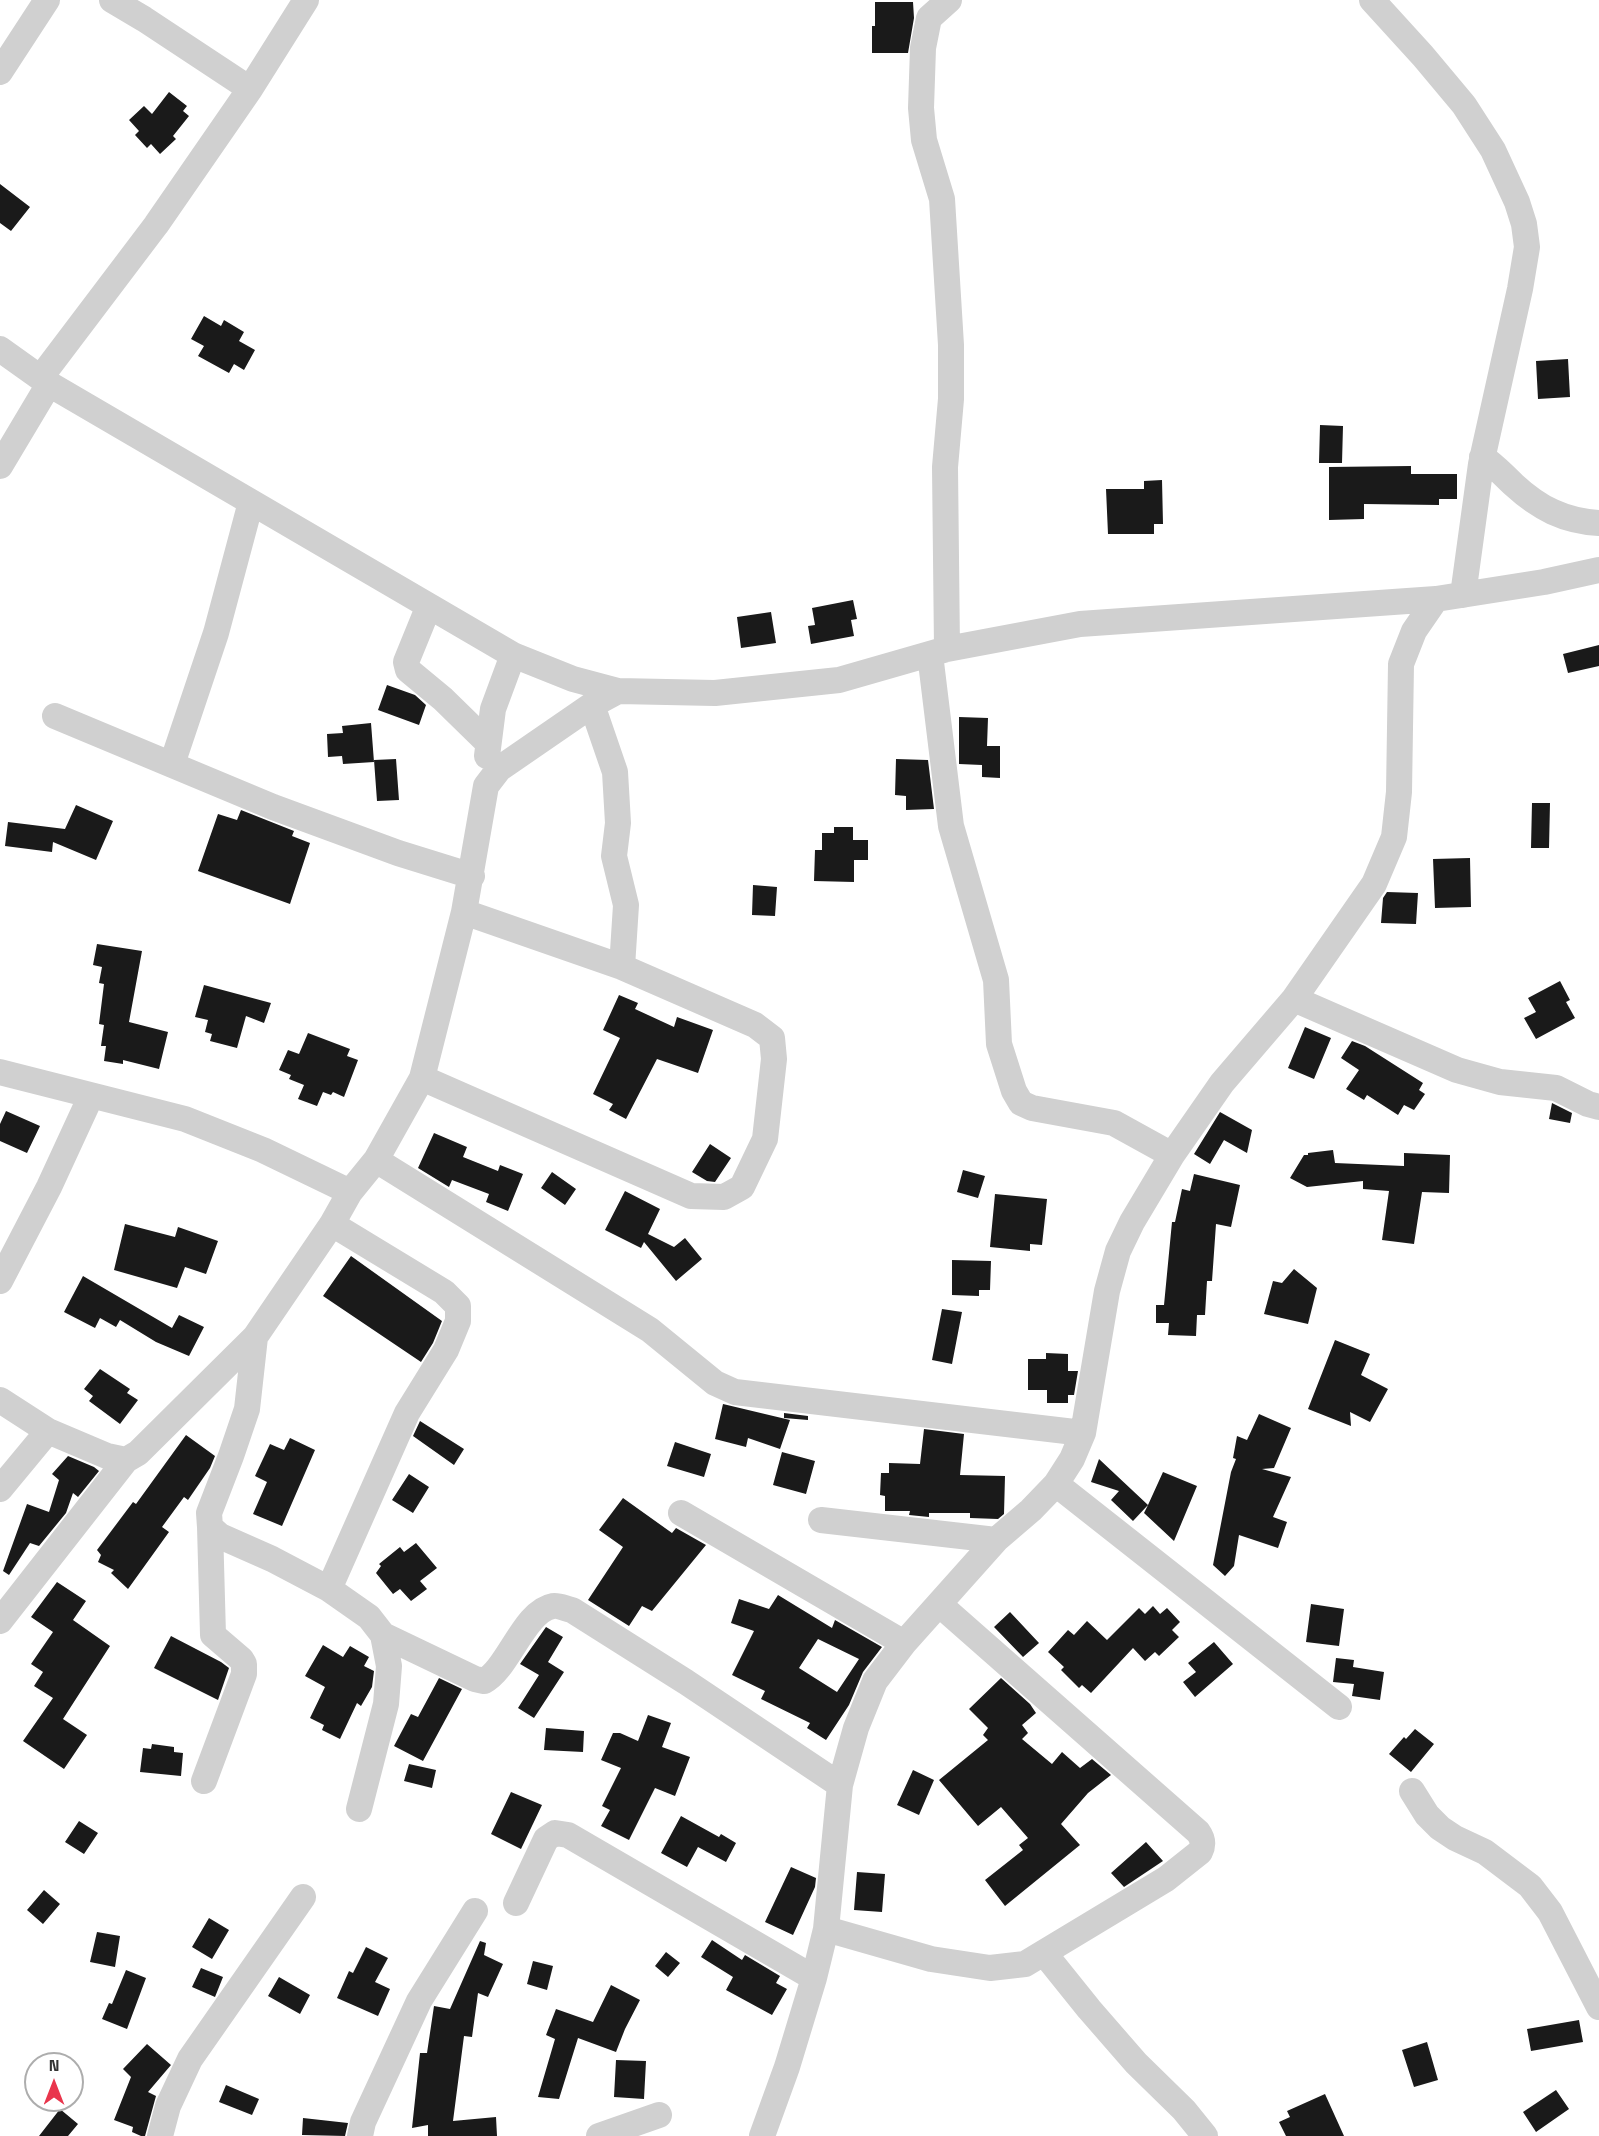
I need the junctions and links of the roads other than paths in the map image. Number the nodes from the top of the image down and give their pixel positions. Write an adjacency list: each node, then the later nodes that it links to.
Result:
1 (47, 0): 6 (street)
2 (112, 0): 7 (street)
3 (306, 0): 7 (street)
4 (949, 0): 18 (street)
5 (1372, 0): 10 (street)
6 (0, 72)
7 (250, 89): 9 (street)
8 (0, 348): 9 (street)
9 (45, 381): 11 (street); 12 (street)
10 (1482, 457): 13 (street); 15 (street)
11 (0, 466)
12 (251, 502): 17 (street); 24 (street)
13 (1599, 523)
14 (1599, 570): 15 (street)
15 (1463, 595): 16 (street)
16 (1436, 599): 18 (street); 29 (street)
17 (428, 608): 19 (street); 23 (street)
18 (939, 652): 20 (street); 34 (street)
19 (513, 655): 20 (street); 23 (street)
20 (618, 691): 21 (street)
21 (592, 705): 25 (street); 28 (street)
22 (54, 717): 24 (street)
23 (488, 743): 25 (street)
24 (172, 764): 26 (street)
25 (486, 786): 26 (street)
26 (472, 876): 27 (street)
27 (464, 912): 28 (street); 31 (street)
28 (622, 967): 31 (street)
29 (1294, 999): 33 (street); 34 (street)
30 (0, 1072): 32 (street)
31 (422, 1078): 35 (street)
32 (91, 1096): 36 (street); 38 (street)
33 (1599, 1107)
34 (1172, 1155): 42 (street)
35 (376, 1160): 36 (street); 42 (street)
36 (350, 1192): 37 (street)
37 (332, 1224): 39 (street); 50 (street)
38 (0, 1281)
39 (255, 1337): 43 (street); 48 (street)
40 (0, 1400): 41 (street)
41 (48, 1431): 43 (street); 45 (street)
42 (1083, 1433): 44 (street)
43 (126, 1460): 52 (street)
44 (1056, 1484): 49 (street); 55 (street)
45 (0, 1489)
46 (681, 1513): 54 (street)
47 (821, 1520): 49 (street)
48 (210, 1527): 50 (street); 56 (street)
49 (996, 1540): 51 (street)
50 (329, 1588): 53 (street)
51 (939, 1604): 54 (street); 64 (street)
52 (0, 1621)
53 (383, 1635): 57 (street); 59 (street)
54 (904, 1643): 57 (street)
55 (1339, 1707)
56 (204, 1781)
57 (840, 1785): 63 (street)
58 (1412, 1791): 66 (street)
59 (359, 1809)
60 (303, 1897): 68 (street)
61 (516, 1903): 65 (street)
62 (475, 1911): 69 (street)
63 (826, 1929): 64 (street); 65 (street)
64 (1044, 1953): 72 (street)
65 (814, 1978): 71 (street)
66 (1599, 2007)
67 (658, 2115): 70 (street)
68 (160, 2136)
69 (360, 2136)
70 (599, 2136)
71 (762, 2136)
72 (1205, 2136)

